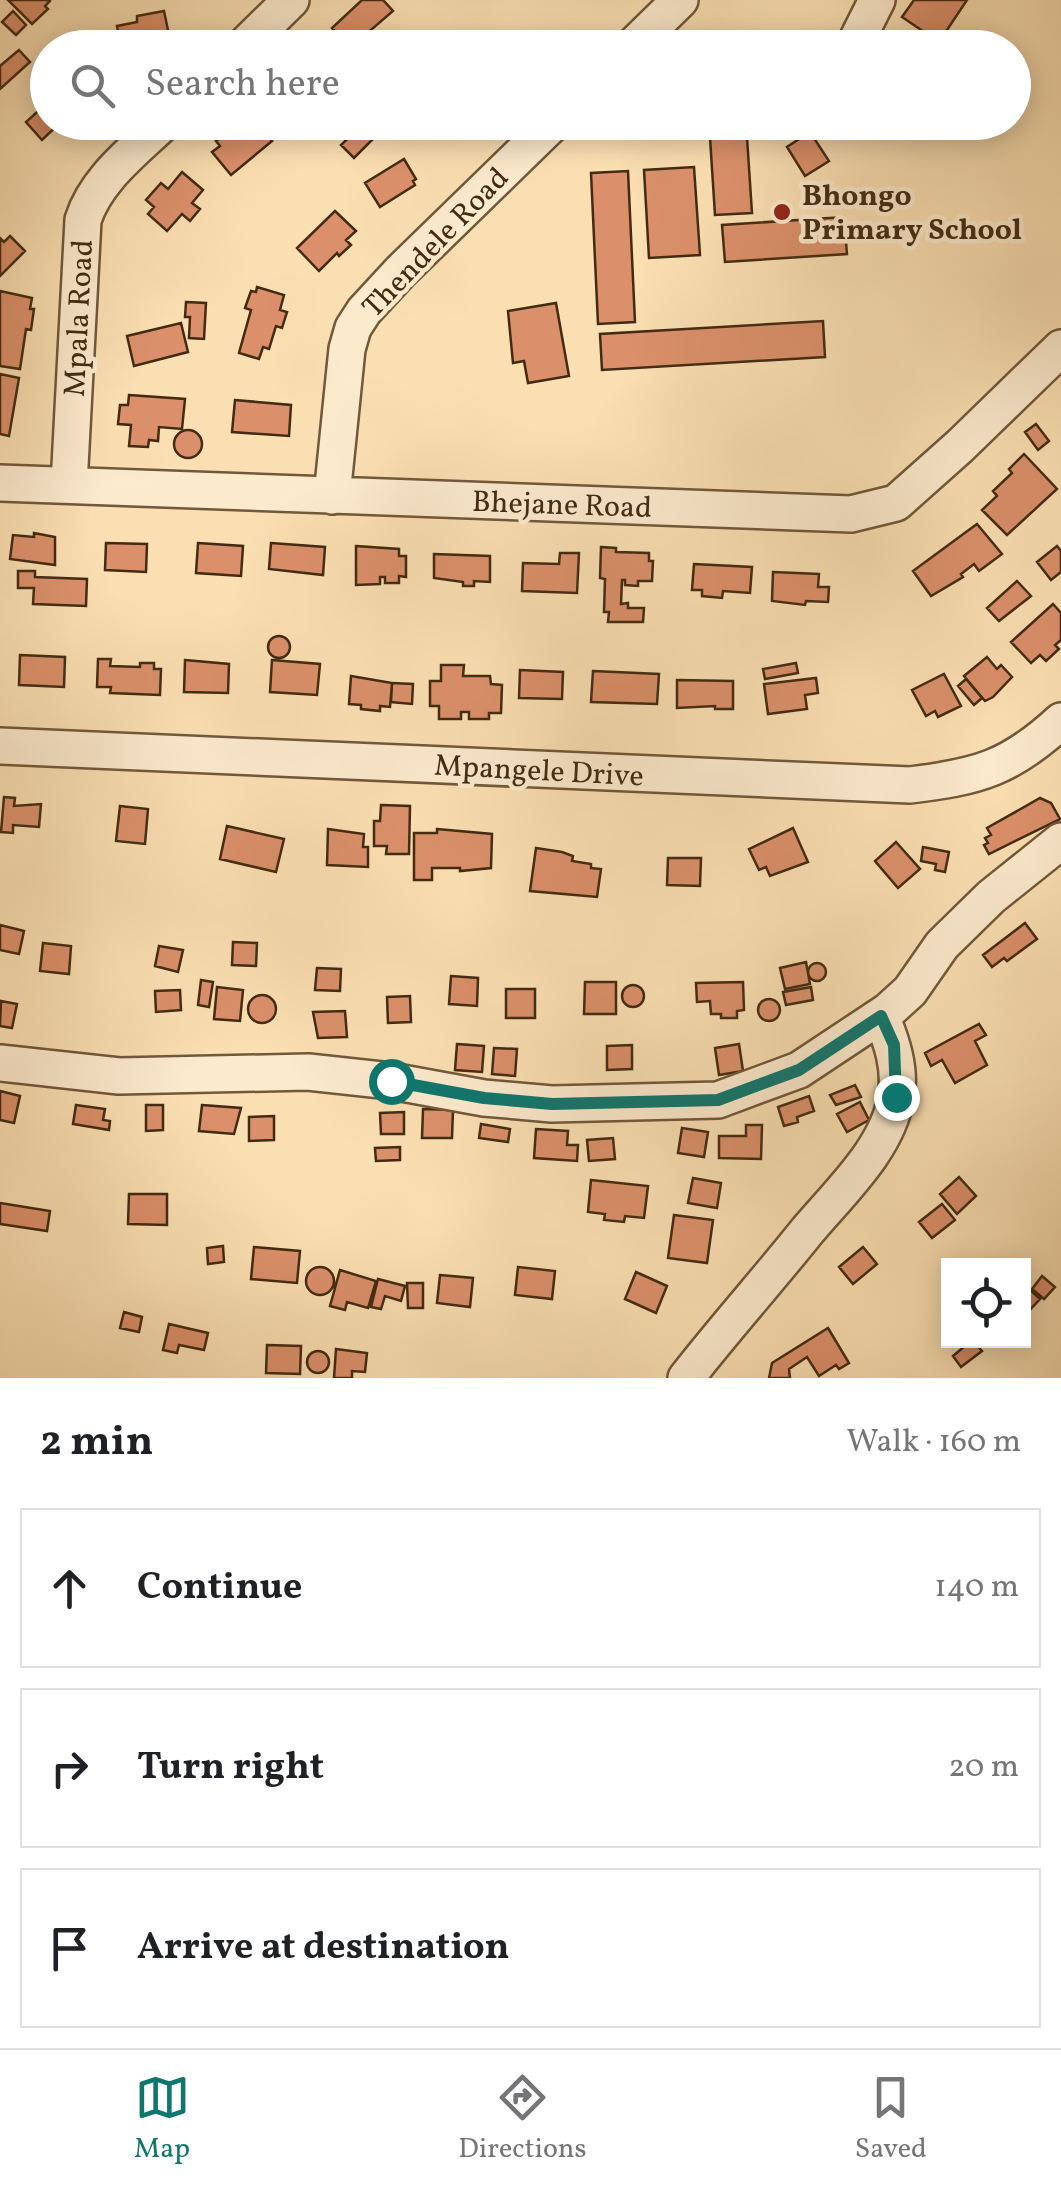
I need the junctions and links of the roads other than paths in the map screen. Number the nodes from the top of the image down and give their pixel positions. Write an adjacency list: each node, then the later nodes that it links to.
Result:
1 (291, 0): 4 (street)
2 (680, 0): 5 (street)
3 (877, 0): 6 (street)
4 (260, 30)
5 (649, 30)
6 (862, 30)
7 (145, 140): 11 (street, Mpala Road)
8 (536, 140): 12 (street, Thendele Road)
9 (1061, 348): 12 (street, Bhejane Road)
10 (0, 483): 11 (street, Bhejane Road)
11 (69, 486): 12 (street, Bhejane Road)
12 (332, 496)
13 (1061, 721): 14 (street, Mpangele Drive)
14 (0, 746)
15 (1061, 842): 16 (street)
16 (881, 1016): 17 (street); 18 (street)
17 (0, 1063)
18 (686, 1378)

